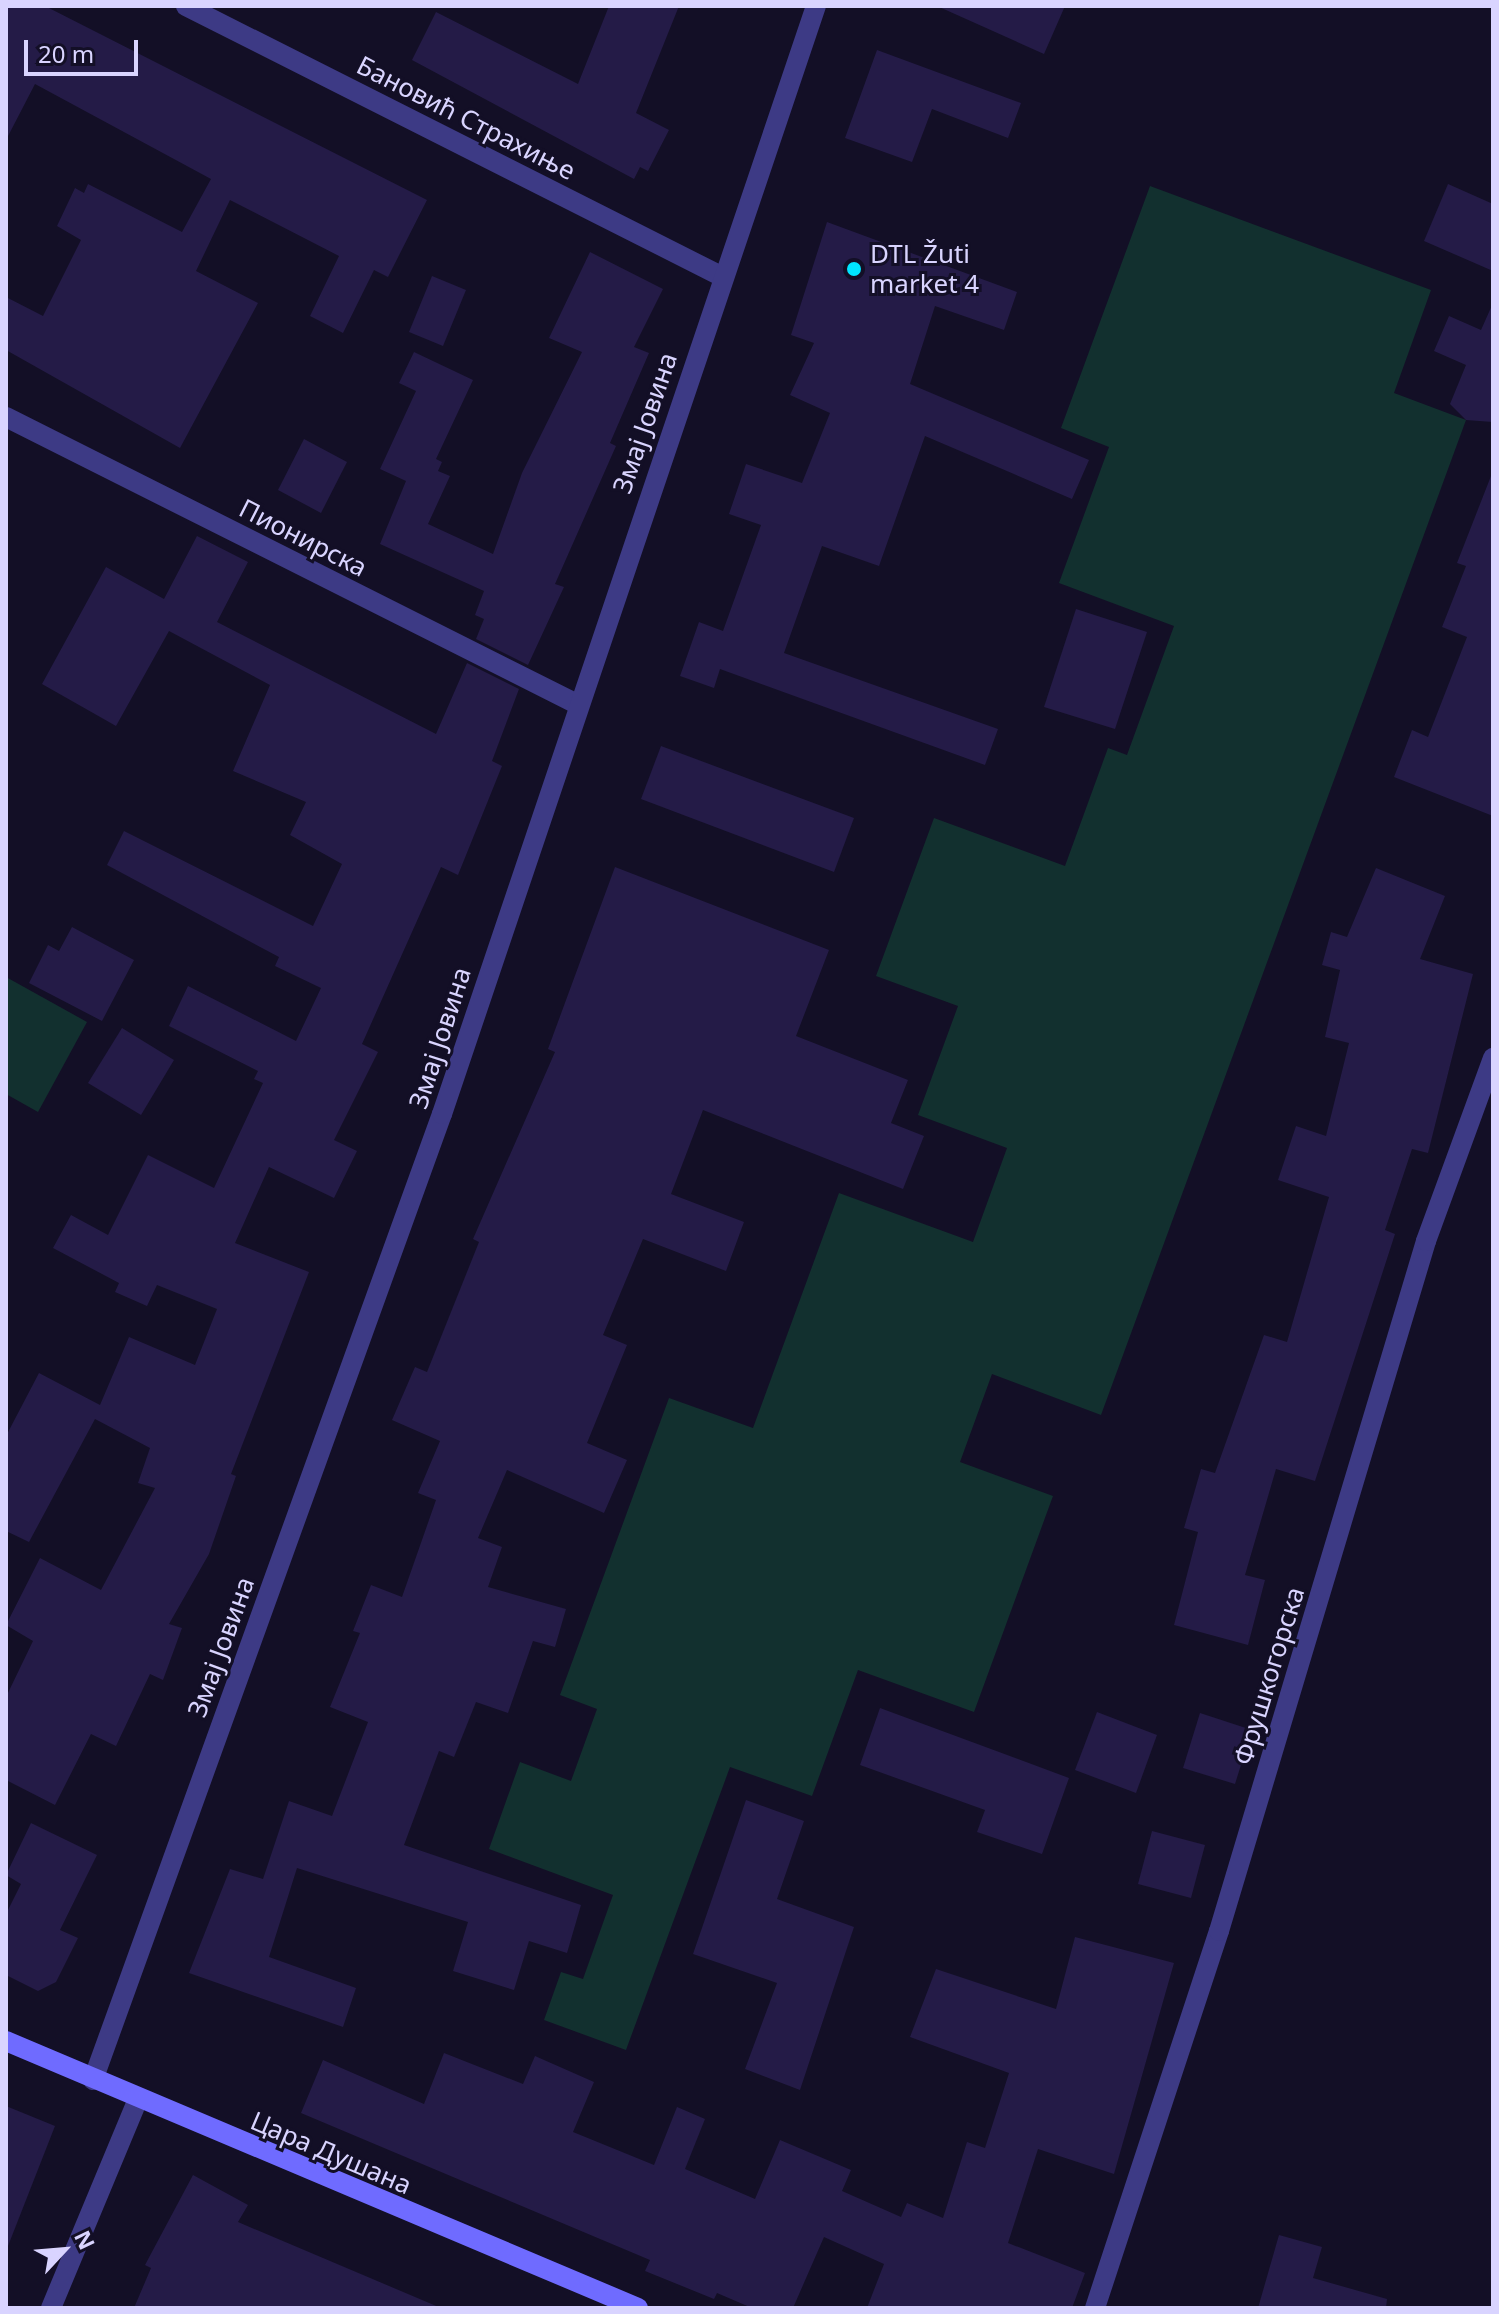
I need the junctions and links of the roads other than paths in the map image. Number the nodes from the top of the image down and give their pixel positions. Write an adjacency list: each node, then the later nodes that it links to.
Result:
1 (186, 6): 3 (street, Бановић Страхиње)
2 (816, 6): 3 (street, Змај Јовина)
3 (723, 277): 5 (street, Змај Јовина)
4 (6, 417): 5 (street, Пионирска)
5 (577, 704): 8 (street, Змај Јовина)
6 (1493, 1058): 12 (street, Фрушкогорска)
7 (6, 2041): 8 (main road, Цара Душана)
8 (93, 2080): 9 (main road, Цара Душана)
9 (138, 2099): 10 (street); 11 (main road, Цара Душана)
10 (51, 2308)
11 (638, 2308)
12 (1095, 2308)

